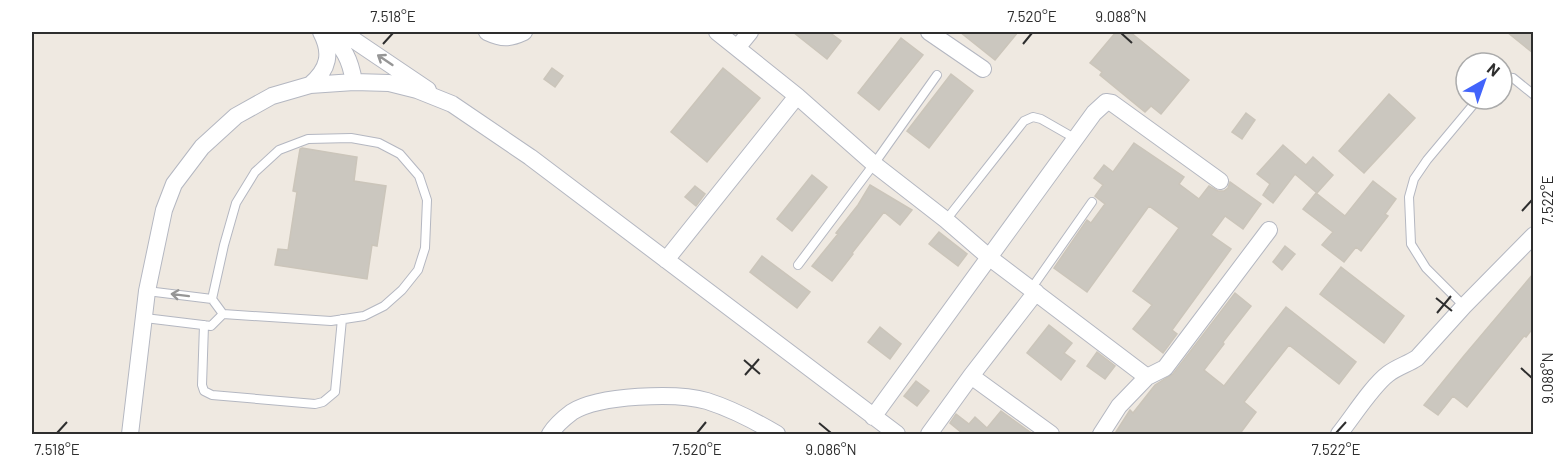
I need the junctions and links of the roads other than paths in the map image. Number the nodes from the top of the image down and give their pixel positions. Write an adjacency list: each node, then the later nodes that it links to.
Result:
1 (321, 32): 14 (street)
2 (328, 32): 13 (street)
3 (342, 32): 17 (street, one-way to 3)
4 (487, 32): 5 (street)
5 (524, 32)
6 (717, 32): 9 (street)
7 (750, 32): 9 (street)
8 (929, 32): 10 (street)
9 (737, 48): 16 (street)
10 (983, 69)
11 (937, 75): 20 (lane)
12 (1514, 79): 15 (lane)
13 (354, 82): 14 (street); 17 (street)
14 (310, 85): 29 (street)
15 (1533, 95)
16 (797, 96): 20 (street); 27 (street)
17 (452, 104): 27 (street)
18 (1468, 111): 32 (lane)
19 (1076, 139): 21 (street); 23 (lane); 26 (street)
20 (874, 164): 23 (street); 28 (lane)
21 (1220, 181)
22 (1092, 202): 30 (lane)
23 (946, 220): 26 (street)
24 (1269, 230): 38 (street)
25 (1533, 235): 32 (street)
26 (990, 258): 30 (street); 39 (street)
27 (666, 260): 39 (street)
28 (798, 265)
29 (147, 291): 31 (lane, one-way to 29); 34 (street)
30 (1033, 291): 37 (street); 38 (street)
31 (212, 300): 33 (lane); 35 (lane)
32 (1464, 306): 47 (street)
33 (223, 314): 35 (lane); 36 (lane)
34 (145, 318): 36 (lane); 40 (street)
35 (342, 319): 36 (lane)
36 (204, 325)
37 (971, 376): 44 (street); 45 (street)
38 (1147, 377): 46 (street)
39 (873, 417): 43 (street)
40 (130, 435)
41 (550, 435): 42 (street)
42 (777, 435)
43 (897, 435)
44 (928, 435)
45 (1051, 435)
46 (1101, 435)
47 (1340, 435)

